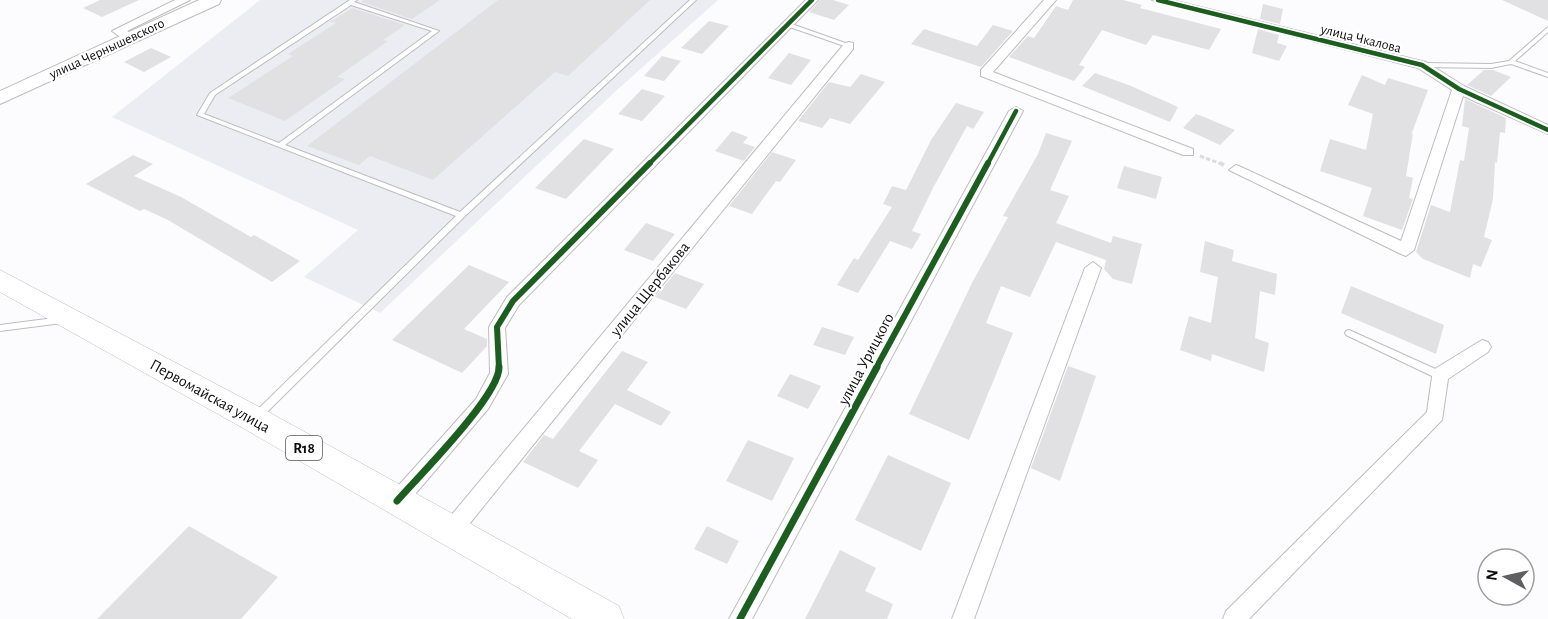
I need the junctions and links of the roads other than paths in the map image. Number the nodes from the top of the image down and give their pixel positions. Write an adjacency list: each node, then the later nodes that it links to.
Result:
1 (184, 0): 10 (street)
2 (213, 0): 10 (main road, улица Чернышевского)
3 (693, 0): 22 (lane)
4 (812, 0): 8 (street)
5 (1050, 0): 20 (street)
6 (1158, 0): 13 (street, улица Чкалова)
7 (353, 2): 19 (lane); 19 (lane)
8 (786, 24): 11 (lane); 31 (street)
9 (1548, 29): 12 (lane)
10 (130, 38): 16 (main road, улица Чернышевского)
11 (849, 46): 32 (street, улица Щербакова)
12 (1511, 62): 13 (lane); 14 (lane)
13 (1422, 65): 15 (street, улица Чкалова)
14 (1548, 75)
15 (1459, 89): 18 (street, улица Чкалова); 21 (street)
16 (0, 98)
17 (1016, 111): 34 (street, улица Урицкого)
18 (1548, 130)
19 (280, 145): 22 (lane)
20 (1188, 152)
21 (1236, 170)
22 (461, 215): 30 (lane)
23 (1093, 268): 35 (street)
24 (0, 280): 25 (main road, Первомайская улица / R18)
25 (68, 319): 26 (lane); 30 (main road, Первомайская улица / R18)
26 (0, 328)
27 (1349, 333): 29 (lane)
28 (1482, 347): 29 (street)
29 (1439, 375): 36 (street)
30 (254, 419): 31 (main road, Первомайская улица / R18)
31 (397, 501): 32 (main road, Первомайская улица / R18)
32 (451, 531): 33 (main road, Первомайская улица / R18)
33 (606, 619)
34 (740, 619)
35 (963, 619)
36 (1234, 619)

